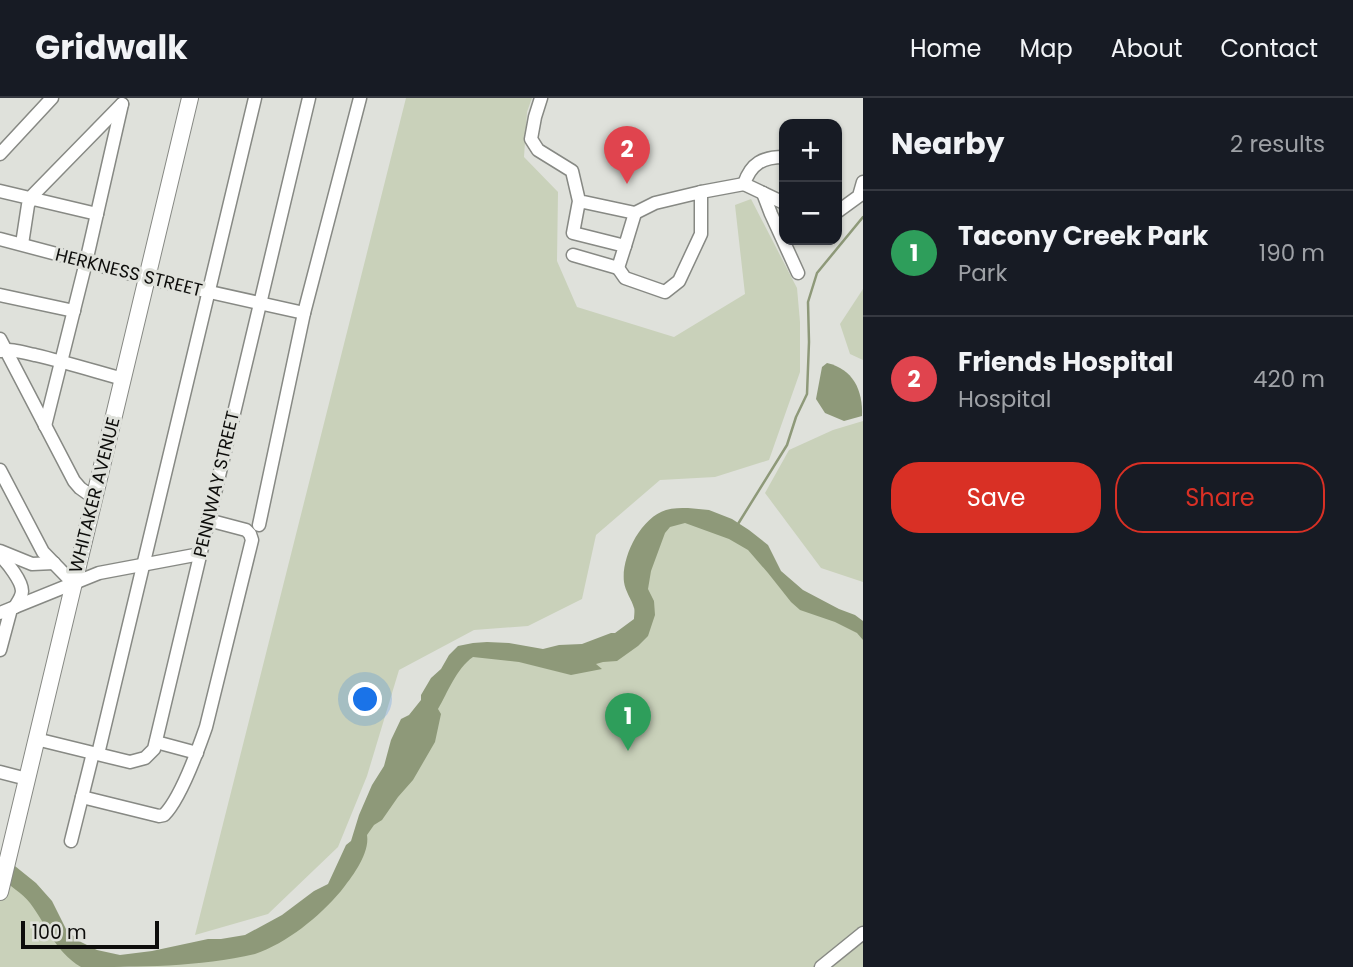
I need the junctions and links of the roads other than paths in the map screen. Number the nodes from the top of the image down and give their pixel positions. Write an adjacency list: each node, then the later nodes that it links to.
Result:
1 (52, 98): 8 (street)
2 (255, 98): 29 (street)
3 (309, 98): 31 (street, PENNWAY STREET)
4 (360, 98): 33 (street)
5 (541, 98): 16 (street)
6 (187, 99): 28 (main road, WHITAKER AVENUE)
7 (125, 101): 15 (street); 20 (street)
8 (0, 153)
9 (779, 157): 11 (street)
10 (863, 182): 18 (street)
11 (744, 184): 13 (street); 14 (street)
12 (0, 191): 15 (street)
13 (701, 192): 19 (street); 26 (street)
14 (763, 193): 17 (street); 27 (street)
15 (31, 199): 20 (street); 22 (street)
16 (579, 201): 19 (street); 23 (street)
17 (779, 201)
18 (842, 208)
19 (635, 213): 23 (street)
20 (97, 214): 25 (street)
21 (0, 239): 22 (street, HERKNESS STREET)
22 (22, 244): 25 (street, HERKNESS STREET)
23 (625, 246): 26 (street)
24 (573, 255): 26 (street)
25 (86, 262): 28 (street, HERKNESS STREET); 32 (street)
26 (618, 268)
27 (798, 273)
28 (147, 278): 29 (street, HERKNESS STREET); 36 (main road, WHITAKER AVENUE)
29 (208, 291): 31 (street, HERKNESS STREET); 45 (street)
30 (0, 295): 32 (street)
31 (259, 302): 33 (street, HERKNESS STREET); 40 (street, PENNWAY STREET)
32 (74, 311): 35 (street)
33 (304, 313): 41 (street)
34 (2, 346): 35 (street); 37 (street)
35 (61, 361): 36 (street); 37 (street)
36 (123, 379): 39 (main road, WHITAKER AVENUE)
37 (45, 426): 39 (street)
38 (0, 470): 44 (street)
39 (94, 498): 46 (main road, WHITAKER AVENUE)
40 (208, 520): 43 (street, PENNWAY STREET); 51 (street)
41 (259, 525)
42 (0, 553): 44 (street); 47 (street)
43 (200, 554): 45 (street); 50 (street, PENNWAY STREET)
44 (54, 563): 46 (street)
45 (144, 564): 46 (street); 52 (street)
46 (73, 583): 47 (street); 49 (main road, WHITAKER AVENUE)
47 (8, 610): 48 (street)
48 (0, 650)
49 (36, 739): 52 (street); 54 (main road, WHITAKER AVENUE)
50 (156, 741): 51 (street); 52 (street)
51 (197, 753): 55 (street)
52 (96, 754): 55 (street)
53 (0, 772): 54 (street)
54 (27, 779): 57 (main road, WHITAKER AVENUE)
55 (82, 797): 56 (street)
56 (71, 841)
57 (0, 892)
58 (863, 933): 59 (street)
59 (821, 967)

